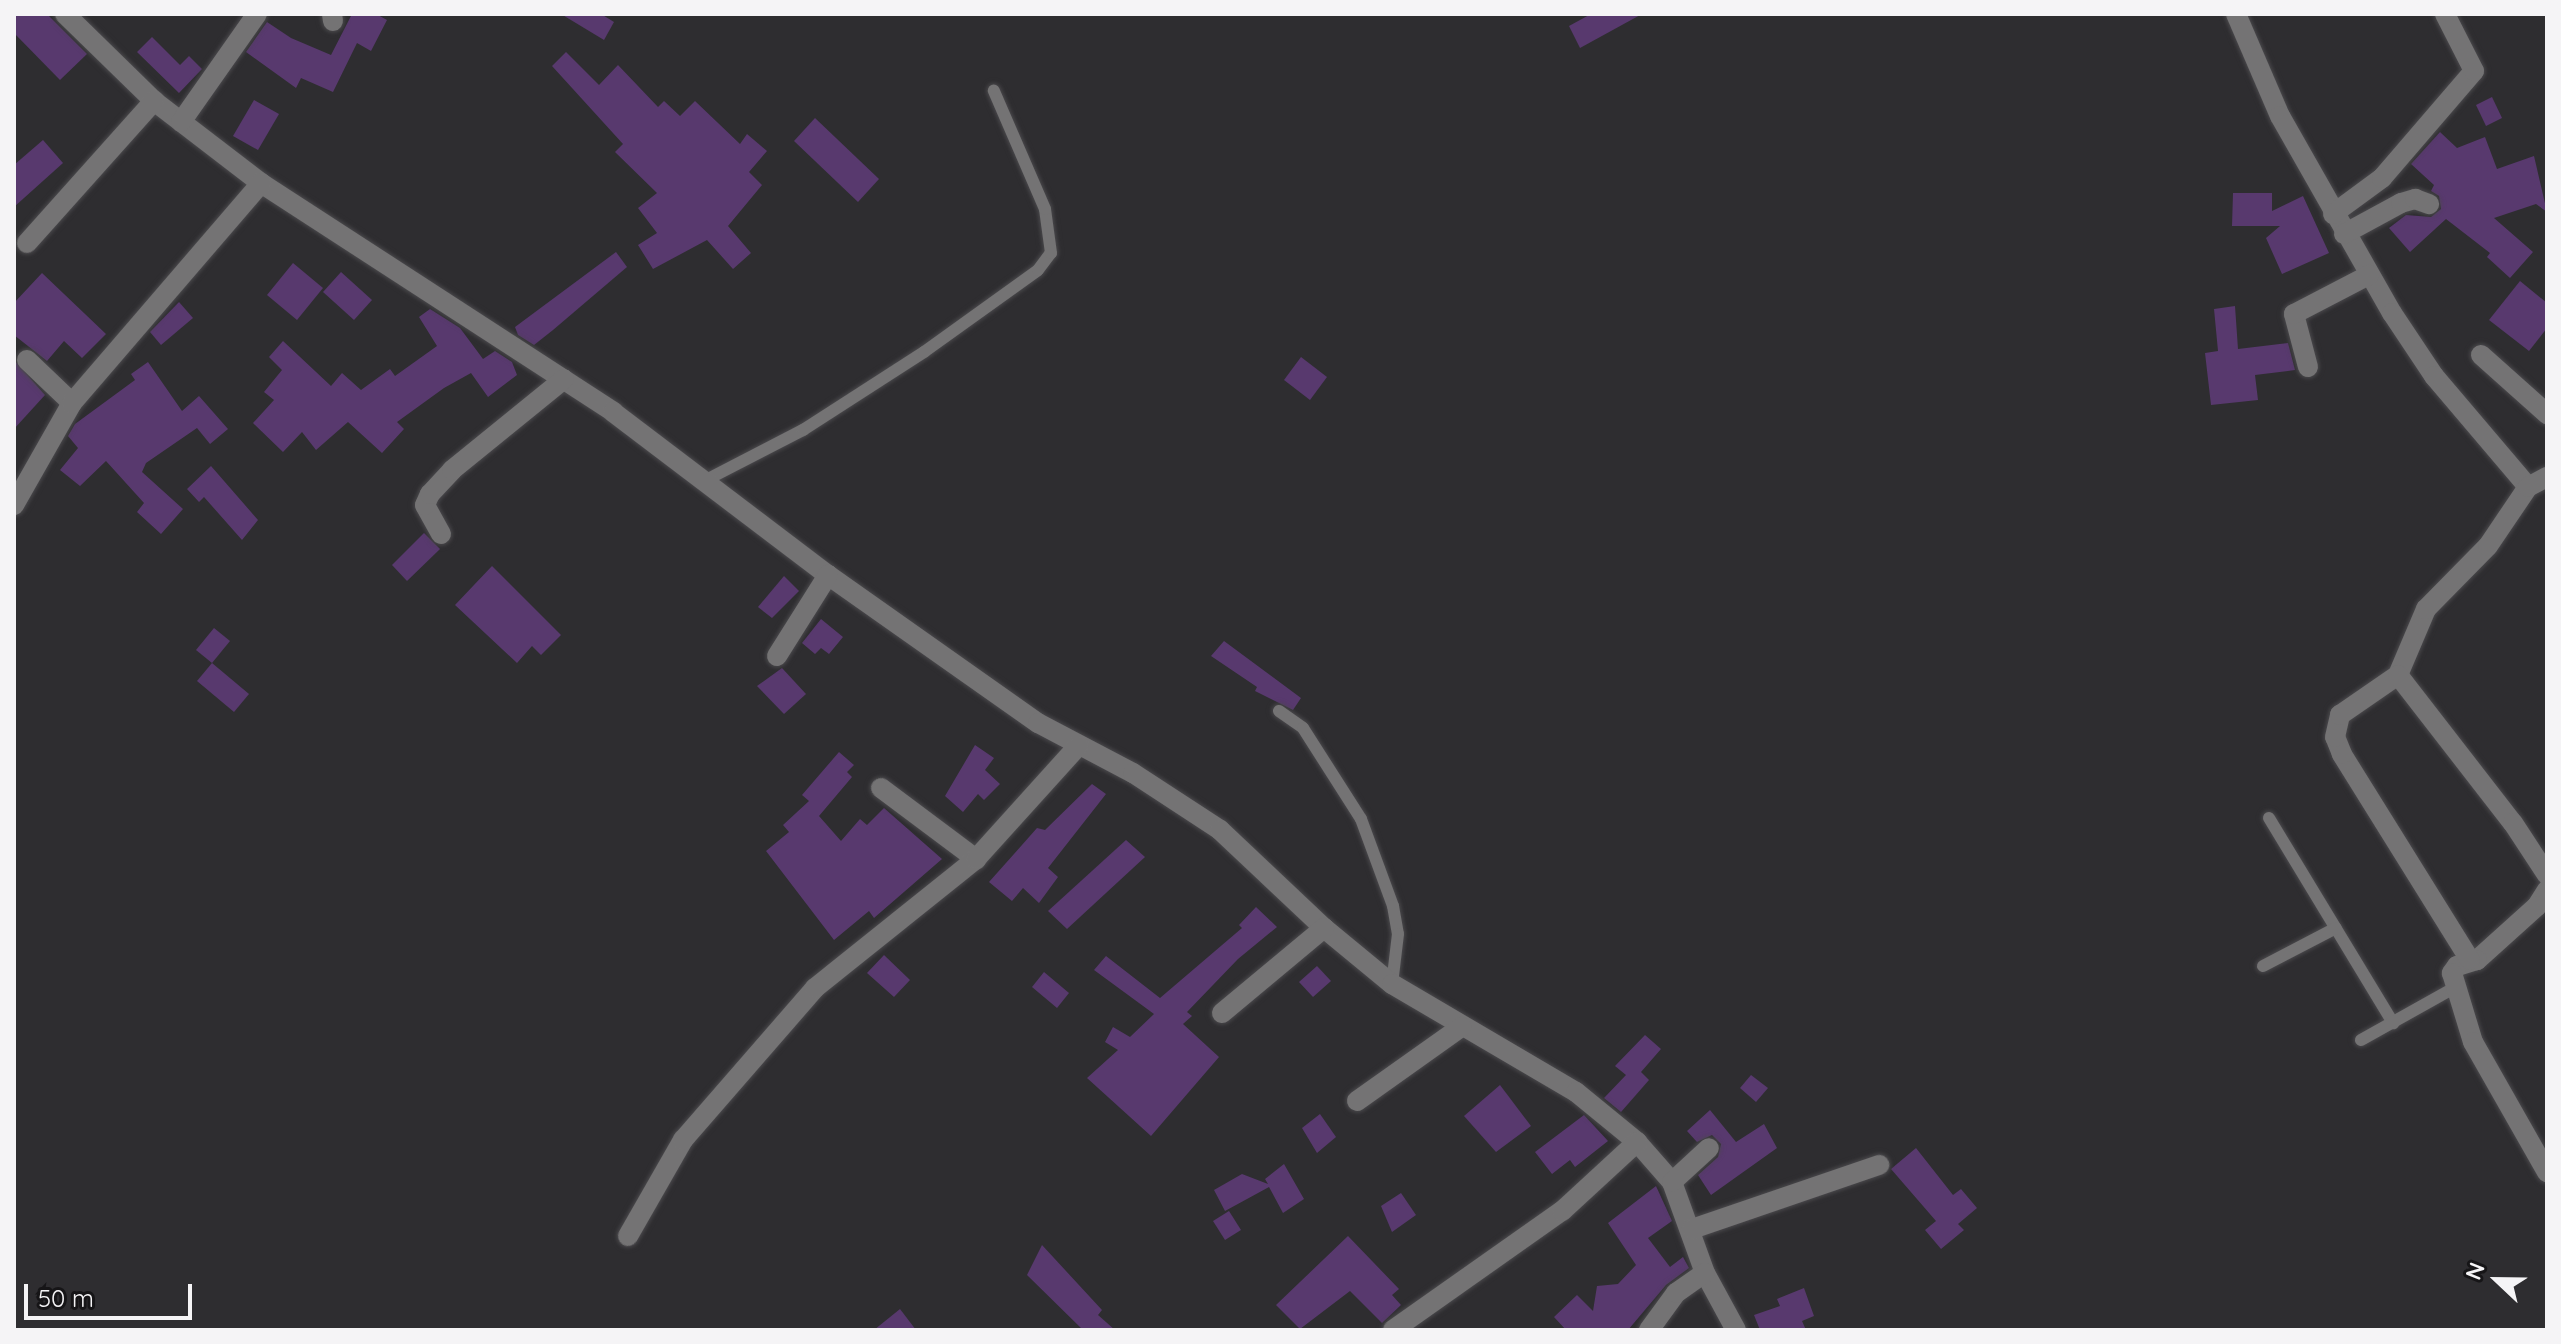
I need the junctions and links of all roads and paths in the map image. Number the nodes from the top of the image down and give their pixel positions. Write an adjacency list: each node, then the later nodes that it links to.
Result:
1 (65, 14): 6 (street)
2 (257, 14): 7 (street)
3 (2236, 14): 10 (street)
4 (2445, 14): 10 (street)
5 (994, 91): 20 (lane)
6 (154, 101): 7 (street); 12 (street)
7 (181, 122): 8 (street)
8 (261, 183): 17 (street); 18 (street)
9 (2429, 204): 11 (street)
10 (2333, 214): 11 (street)
11 (2344, 234): 13 (street)
12 (27, 243)
13 (2369, 275): 16 (street); 21 (street)
14 (2481, 355): 19 (street)
15 (27, 360): 18 (street)
16 (2308, 367)
17 (564, 379): 20 (street); 23 (street)
18 (72, 403): 22 (street)
19 (2547, 414)
20 (708, 479): 24 (street)
21 (2538, 482): 26 (street)
22 (14, 505)
23 (441, 534)
24 (828, 575): 25 (street); 28 (street)
25 (777, 656)
26 (2398, 675): 32 (street); 36 (street)
27 (1279, 711): 38 (lane)
28 (1078, 746): 31 (street); 34 (street)
29 (881, 788): 31 (street)
30 (2269, 818): 35 (lane)
31 (976, 859): 51 (street)
32 (2547, 875)
33 (2547, 890): 36 (street)
34 (1324, 928): 38 (street); 40 (street)
35 (2336, 928): 37 (lane); 41 (lane)
36 (2470, 960): 39 (street)
37 (2263, 966)
38 (1392, 984): 42 (street)
39 (2454, 988): 41 (lane); 48 (street)
40 (1222, 1013)
41 (2393, 1023): 43 (lane)
42 (1461, 1027): 44 (street); 45 (street)
43 (2361, 1040)
44 (1357, 1101)
45 (1637, 1142): 49 (street); 53 (street)
46 (1709, 1148): 49 (street)
47 (1879, 1165): 50 (street)
48 (2547, 1172)
49 (1672, 1182): 50 (street)
50 (1692, 1229): 52 (street)
51 (628, 1236)
52 (1705, 1273): 54 (street); 55 (street)
53 (1393, 1330)
54 (1649, 1330)
55 (1736, 1330)

